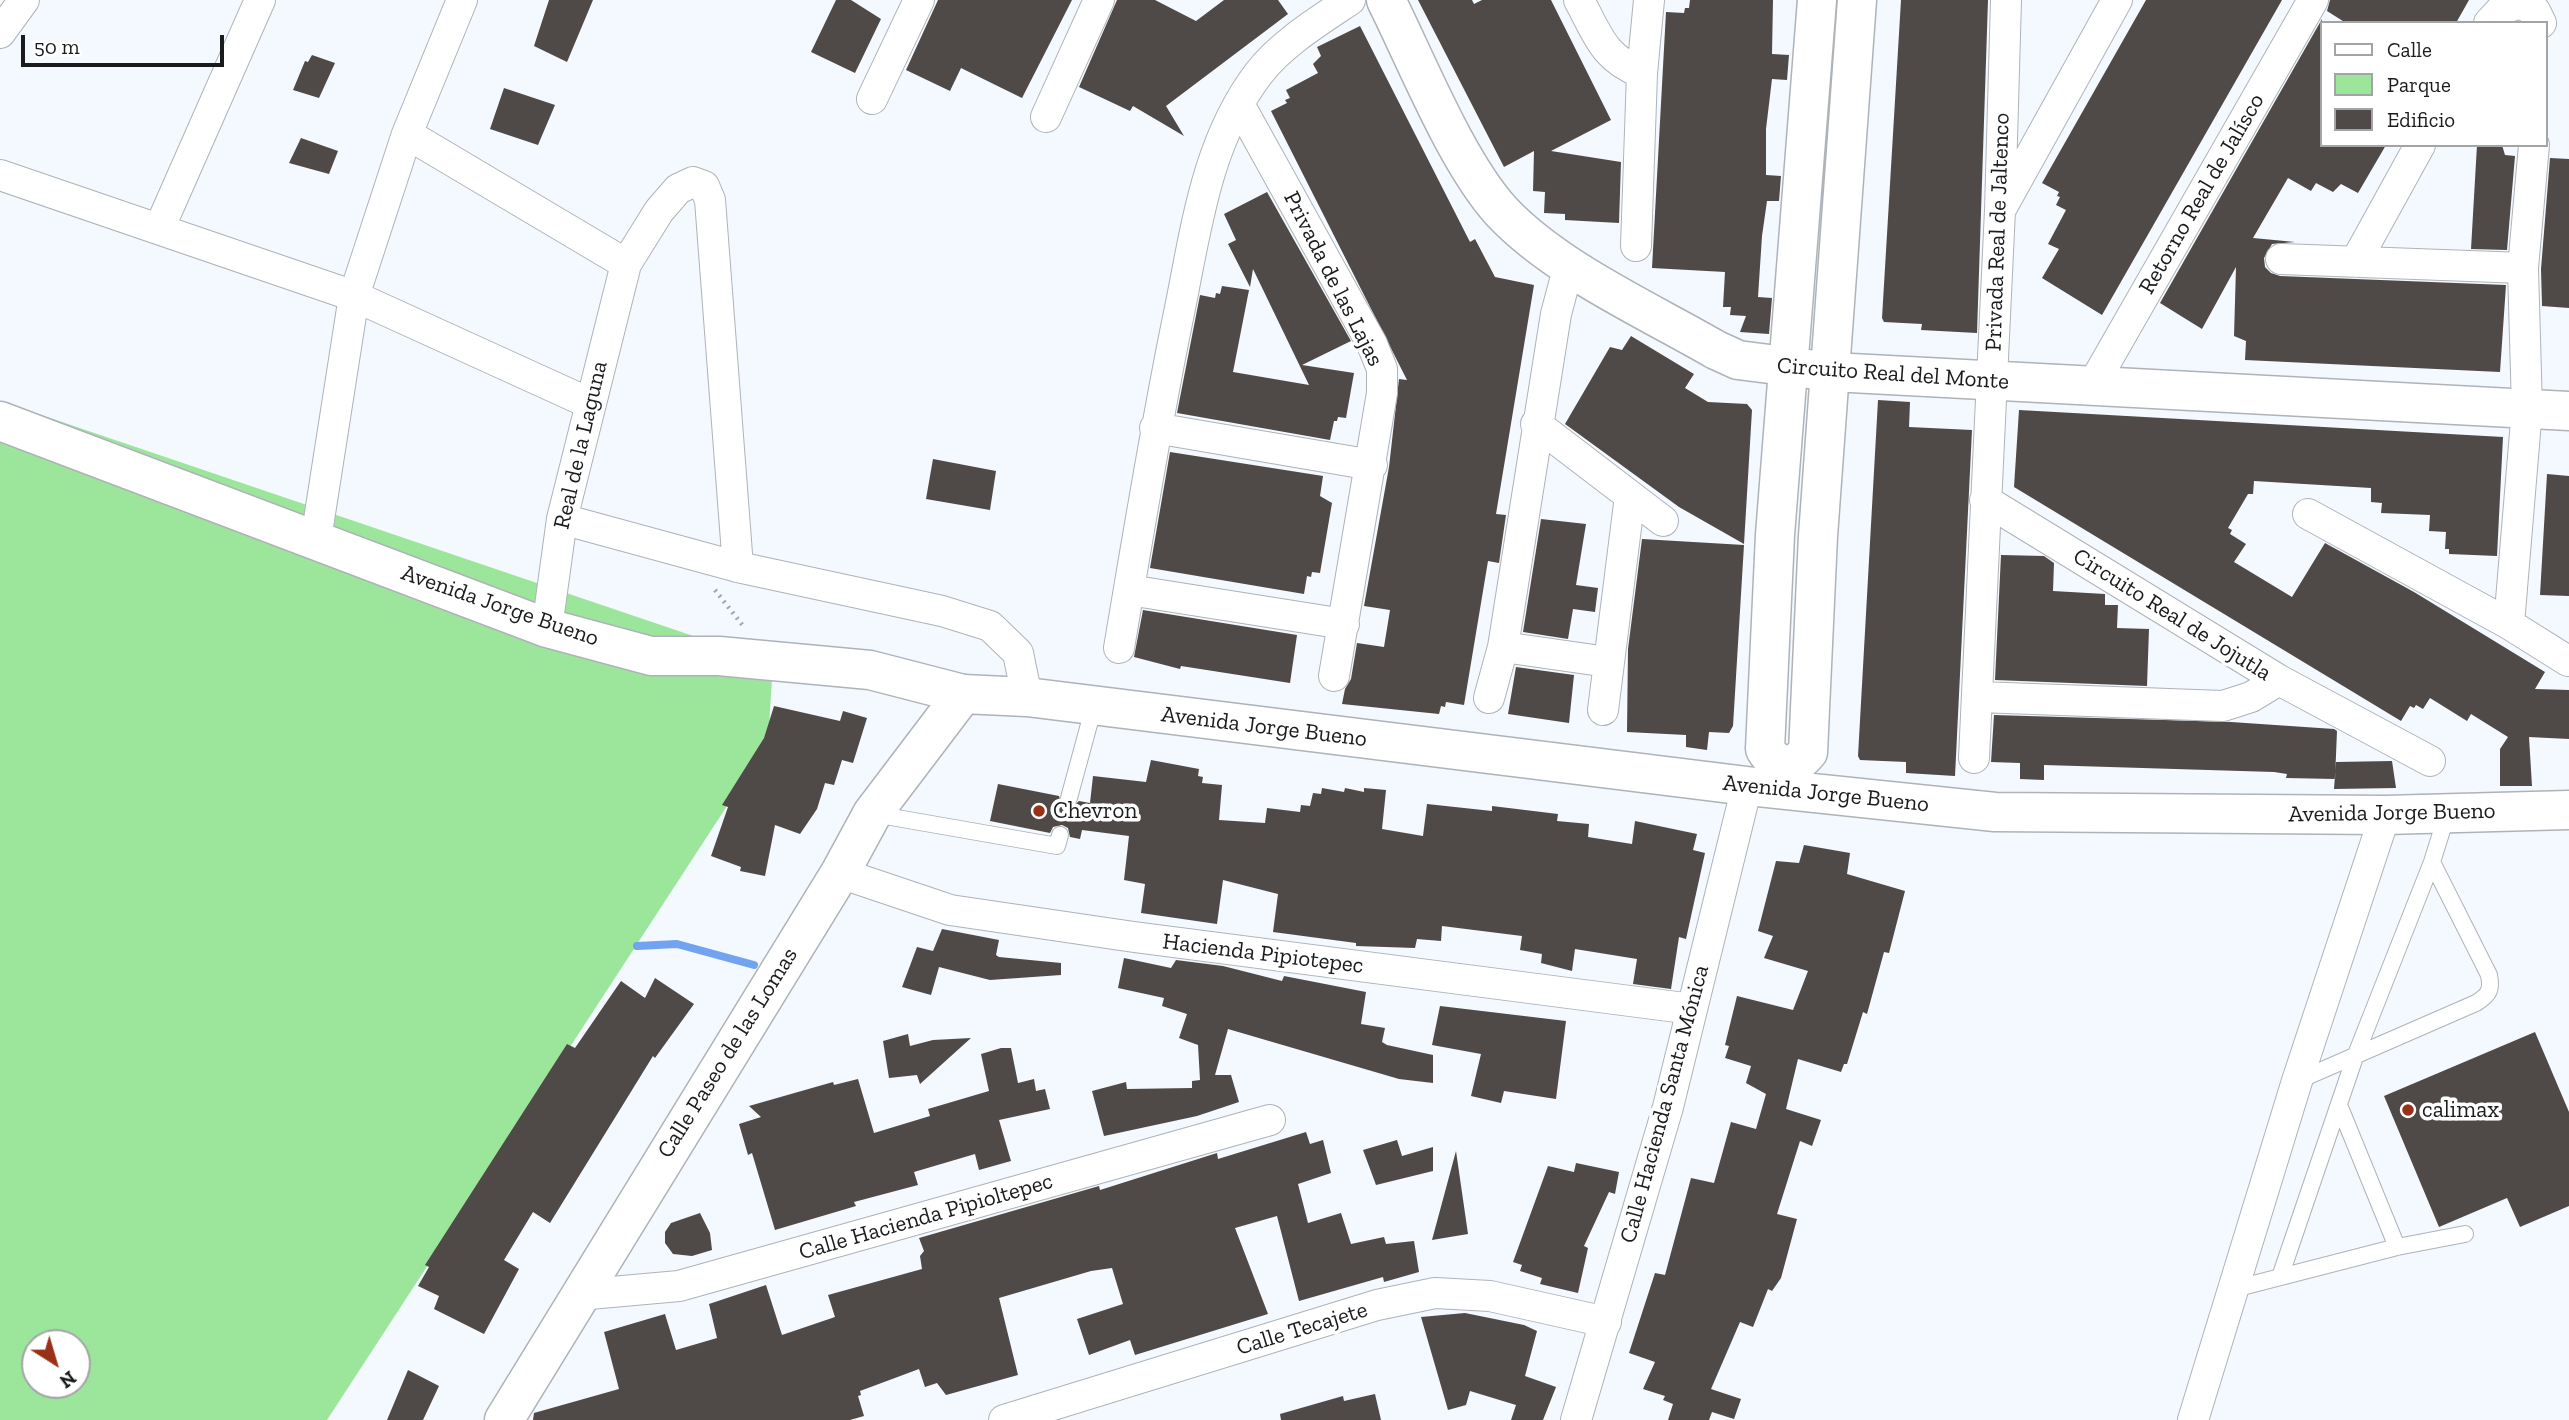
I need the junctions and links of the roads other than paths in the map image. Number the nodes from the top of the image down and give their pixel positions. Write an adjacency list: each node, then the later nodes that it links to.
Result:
1 (24, 0): 17 (street)
2 (260, 0): 27 (street)
3 (462, 0): 22 (street)
4 (919, 0): 19 (street)
5 (1099, 0): 21 (street)
6 (1350, 0): 20 (street)
7 (1386, 0): 32 (street, Circuito Real del Monte)
8 (1579, 0): 18 (street)
9 (1649, 0): 18 (street)
10 (1817, 0): 35 (street)
11 (1857, 0): 36 (street)
12 (2006, 0): 26 (street, Privada Real de Jaltenco)
13 (2117, 0): 26 (street)
14 (2313, 0): 38 (street, Retorno Real de Jalísco)
15 (2491, 21): 16 (street)
16 (2540, 21)
17 (0, 33)
18 (1642, 73): 28 (street)
19 (872, 99)
20 (1239, 104): 44 (street); 45 (street, Privada de las Lajas)
21 (1046, 117)
22 (407, 134): 31 (street); 34 (street)
23 (2419, 147): 30 (street)
24 (2534, 147): 33 (street)
25 (0, 175): 27 (street)
26 (2000, 210): 37 (street, Privada Real de Jaltenco)
27 (159, 229): 34 (street)
28 (1636, 246)
29 (2281, 258): 30 (street)
30 (2356, 261): 33 (street)
31 (626, 264): 39 (street, Real de la Laguna); 54 (street, Real de la Laguna)
32 (1569, 265): 35 (street, Circuito Real del Monte); 43 (street)
33 (2523, 268): 40 (street)
34 (354, 296): 39 (street); 53 (street)
35 (1789, 369): 36 (street, Circuito Real del Monte); 51 (street)
36 (1832, 372): 37 (street, Circuito Real del Monte); 52 (street)
37 (1991, 382): 38 (street, Circuito Real del Monte); 47 (street, Privada Real de Jaltenco)
38 (2091, 388): 40 (street, Circuito Real del Monte)
39 (589, 403): 49 (street, Real de la Laguna)
40 (2526, 409): 41 (street, Circuito Real del Monte); 57 (street)
41 (2569, 411)
42 (0, 421): 53 (street, Avenida Jorge Bueno)
43 (1536, 424): 46 (street); 59 (street)
44 (1156, 428): 45 (street); 55 (street)
45 (1372, 465): 56 (street, Privada de las Lajas)
46 (1630, 496): 50 (street); 61 (street)
47 (1985, 500): 64 (street, Circuito Real de Jojutla); 66 (street, Privada Real de Jaltenco)
48 (2308, 514): 57 (street)
49 (562, 519): 54 (street); 58 (street, Real de la Laguna)
50 (1663, 521)
51 (1775, 535): 52 (street); 52 (street)
52 (1818, 536)
53 (316, 540): 58 (street, Avenida Jorge Bueno)
54 (738, 567): 67 (street)
55 (1129, 590): 56 (street); 60 (street)
56 (1344, 624): 63 (street, Privada de las Lajas)
57 (2509, 624): 62 (street)
58 (547, 628): 65 (street, Avenida Jorge Bueno)
59 (1503, 647): 61 (street); 68 (street)
60 (1119, 648)
61 (1608, 662): 70 (street)
62 (2568, 662)
63 (1334, 676)
64 (2279, 680): 66 (street, Circuito Real de Jojutla); 72 (street)
65 (963, 694): 67 (street, Avenida Jorge Bueno); 76 (street, Calle Paseo de las Lomas)
66 (1979, 697): 71 (street, Privada Real de Jaltenco)
67 (1027, 698): 69 (street, Avenida Jorge Bueno)
68 (1489, 698)
69 (1094, 706): 73 (street, Avenida Jorge Bueno); 74 (lane)
70 (1604, 710)
71 (1974, 758)
72 (2430, 761)
73 (1747, 786): 78 (street, Avenida Jorge Bueno); 82 (street, Calle Hacienda Santa Mónica)
74 (1069, 799)
75 (2569, 811): 77 (street, Avenida Jorge Bueno)
76 (872, 814): 79 (lane); 81 (street, Calle Paseo de las Lomas)
77 (2448, 814): 78 (street, Avenida Jorge Bueno); 80 (lane)
78 (2385, 815): 84 (street)
79 (1060, 835)
80 (2432, 862): 83 (lane); 83 (lane)
81 (840, 873): 82 (street, Hacienda Pipiotepec); 91 (street, Calle Paseo de las Lomas)
82 (1692, 1009): 92 (street, Calle Hacienda Santa Mónica)
83 (2355, 1057): 84 (lane); 85 (lane)
84 (2297, 1082): 90 (street)
85 (2339, 1105): 88 (lane); 89 (lane)
86 (1270, 1120): 91 (street, Calle Hacienda Pipioltepec)
87 (2465, 1234): 88 (lane)
88 (2397, 1247): 89 (lane)
89 (2280, 1277): 90 (lane)
90 (2234, 1289): 96 (street)
91 (578, 1295): 93 (street, Calle Paseo de las Lomas)
92 (1606, 1322): 94 (street, Calle Tecajete); 95 (street, Calle Hacienda Santa Mónica)
93 (504, 1420)
94 (1004, 1420)
95 (1576, 1420)
96 (2193, 1420)

